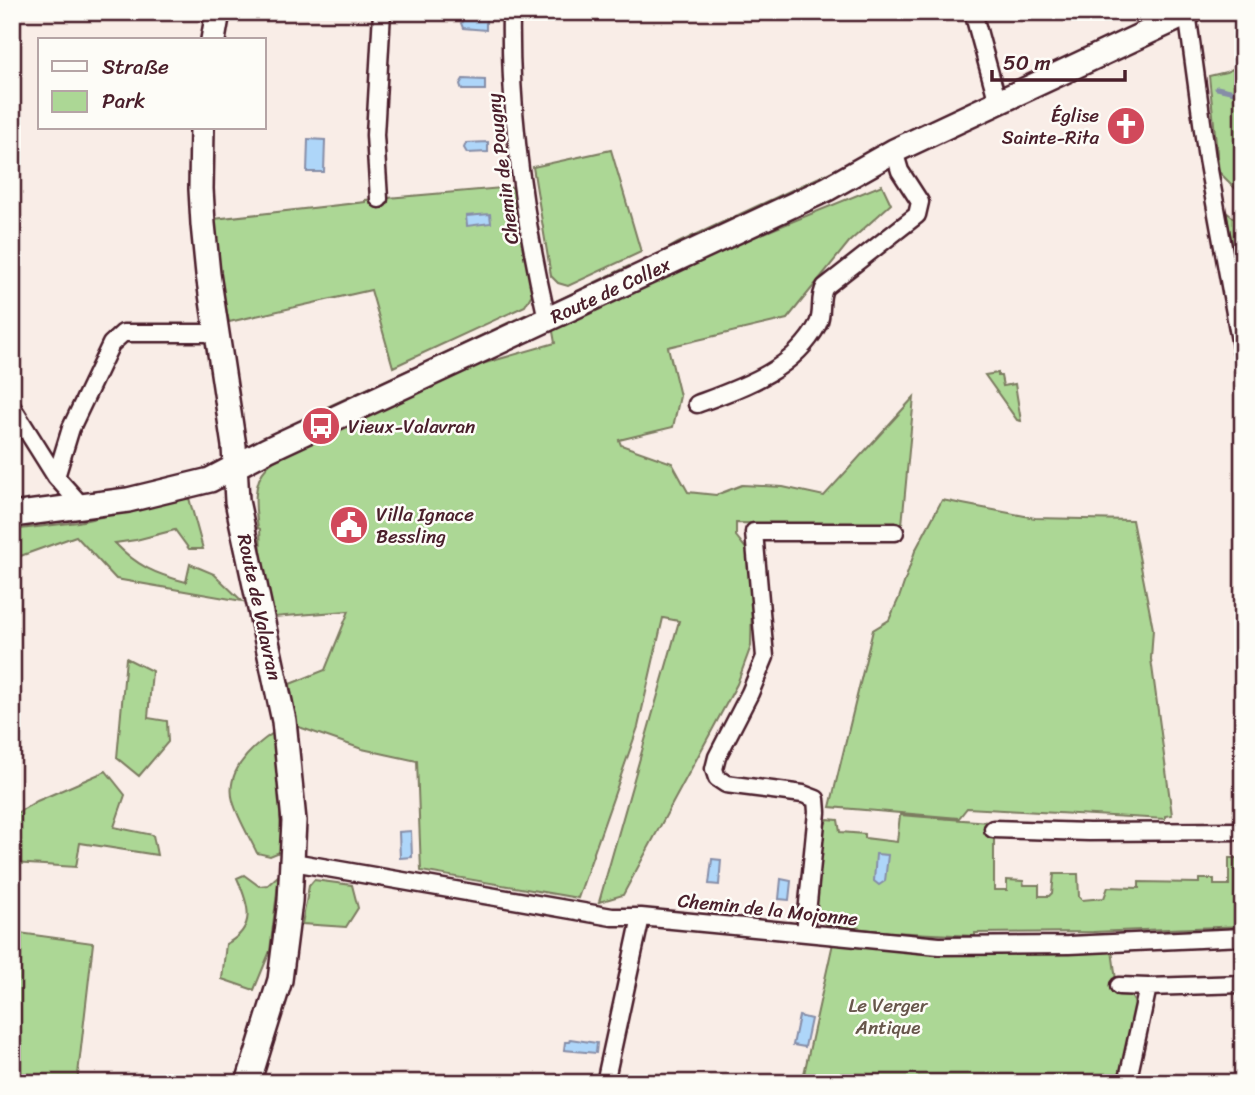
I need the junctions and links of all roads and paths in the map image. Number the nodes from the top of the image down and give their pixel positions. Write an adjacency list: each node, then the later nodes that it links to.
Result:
1 (218, 12): 6 (street)
2 (382, 12): 10 (street)
3 (512, 12): 11 (street, Chemin de Pougny)
4 (973, 12): 7 (street)
5 (1188, 13): 7 (street, Route de Collex); 13 (street)
6 (213, 38)
7 (998, 103): 9 (street, Route de Collex)
8 (202, 130): 12 (street, Route de Valavran)
9 (894, 151): 11 (street, Route de Collex); 14 (street)
10 (379, 200)
11 (547, 319): 16 (street, Route de Collex)
12 (217, 333): 16 (street, Route de Valavran); 17 (street)
13 (1243, 357)
14 (697, 404)
15 (12, 407): 17 (street)
16 (236, 468): 18 (street, Route de Collex); 23 (street, Route de Valavran)
17 (56, 477): 18 (street)
18 (83, 507): 19 (street, Route de Collex)
19 (12, 515)
20 (895, 533): 25 (street)
21 (993, 829): 22 (street)
22 (1243, 831)
23 (293, 862): 24 (street, Chemin de la Mojonne); 30 (street, Route de Valavran)
24 (641, 917): 25 (street, Chemin de la Mojonne); 31 (street)
25 (805, 933): 26 (street, Chemin de la Mojonne)
26 (1243, 937)
27 (1243, 984): 29 (street)
28 (1119, 986): 29 (street)
29 (1148, 987): 32 (street)
30 (248, 1083)
31 (605, 1083)
32 (1127, 1083)

